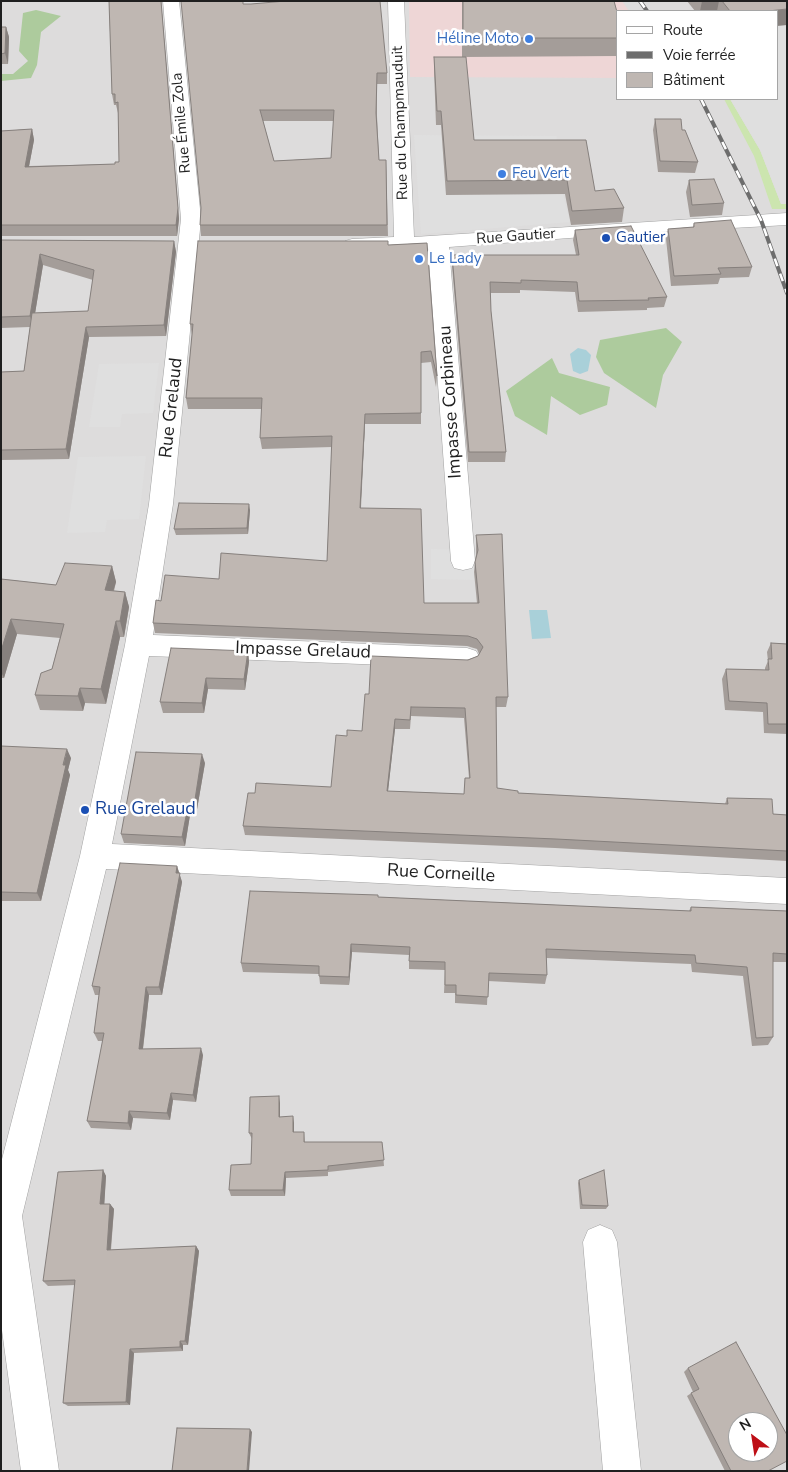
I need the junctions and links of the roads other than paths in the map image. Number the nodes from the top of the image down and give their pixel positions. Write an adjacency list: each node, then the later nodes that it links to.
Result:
1 (171, 1): 5 (street, Rue Émile Zola)
2 (396, 1): 7 (street, Rue du Champmauduit)
3 (787, 219): 4 (street, Rue Gautier)
4 (438, 242): 7 (street, Rue Gautier); 8 (street, Impasse Corbineau)
5 (190, 244): 9 (street, Rue Grelaud)
6 (336, 244): 7 (street, Rue Gautier)
7 (404, 244)
8 (463, 561)
9 (138, 645): 10 (street, Impasse Grelaud); 11 (street, Rue Grelaud)
10 (467, 658)
11 (95, 856): 12 (street, Rue Corneille); 13 (street, Rue Grelaud)
12 (787, 891)
13 (3, 1205): 15 (street)
14 (600, 1242): 16 (street)
15 (40, 1471)
16 (622, 1471)

